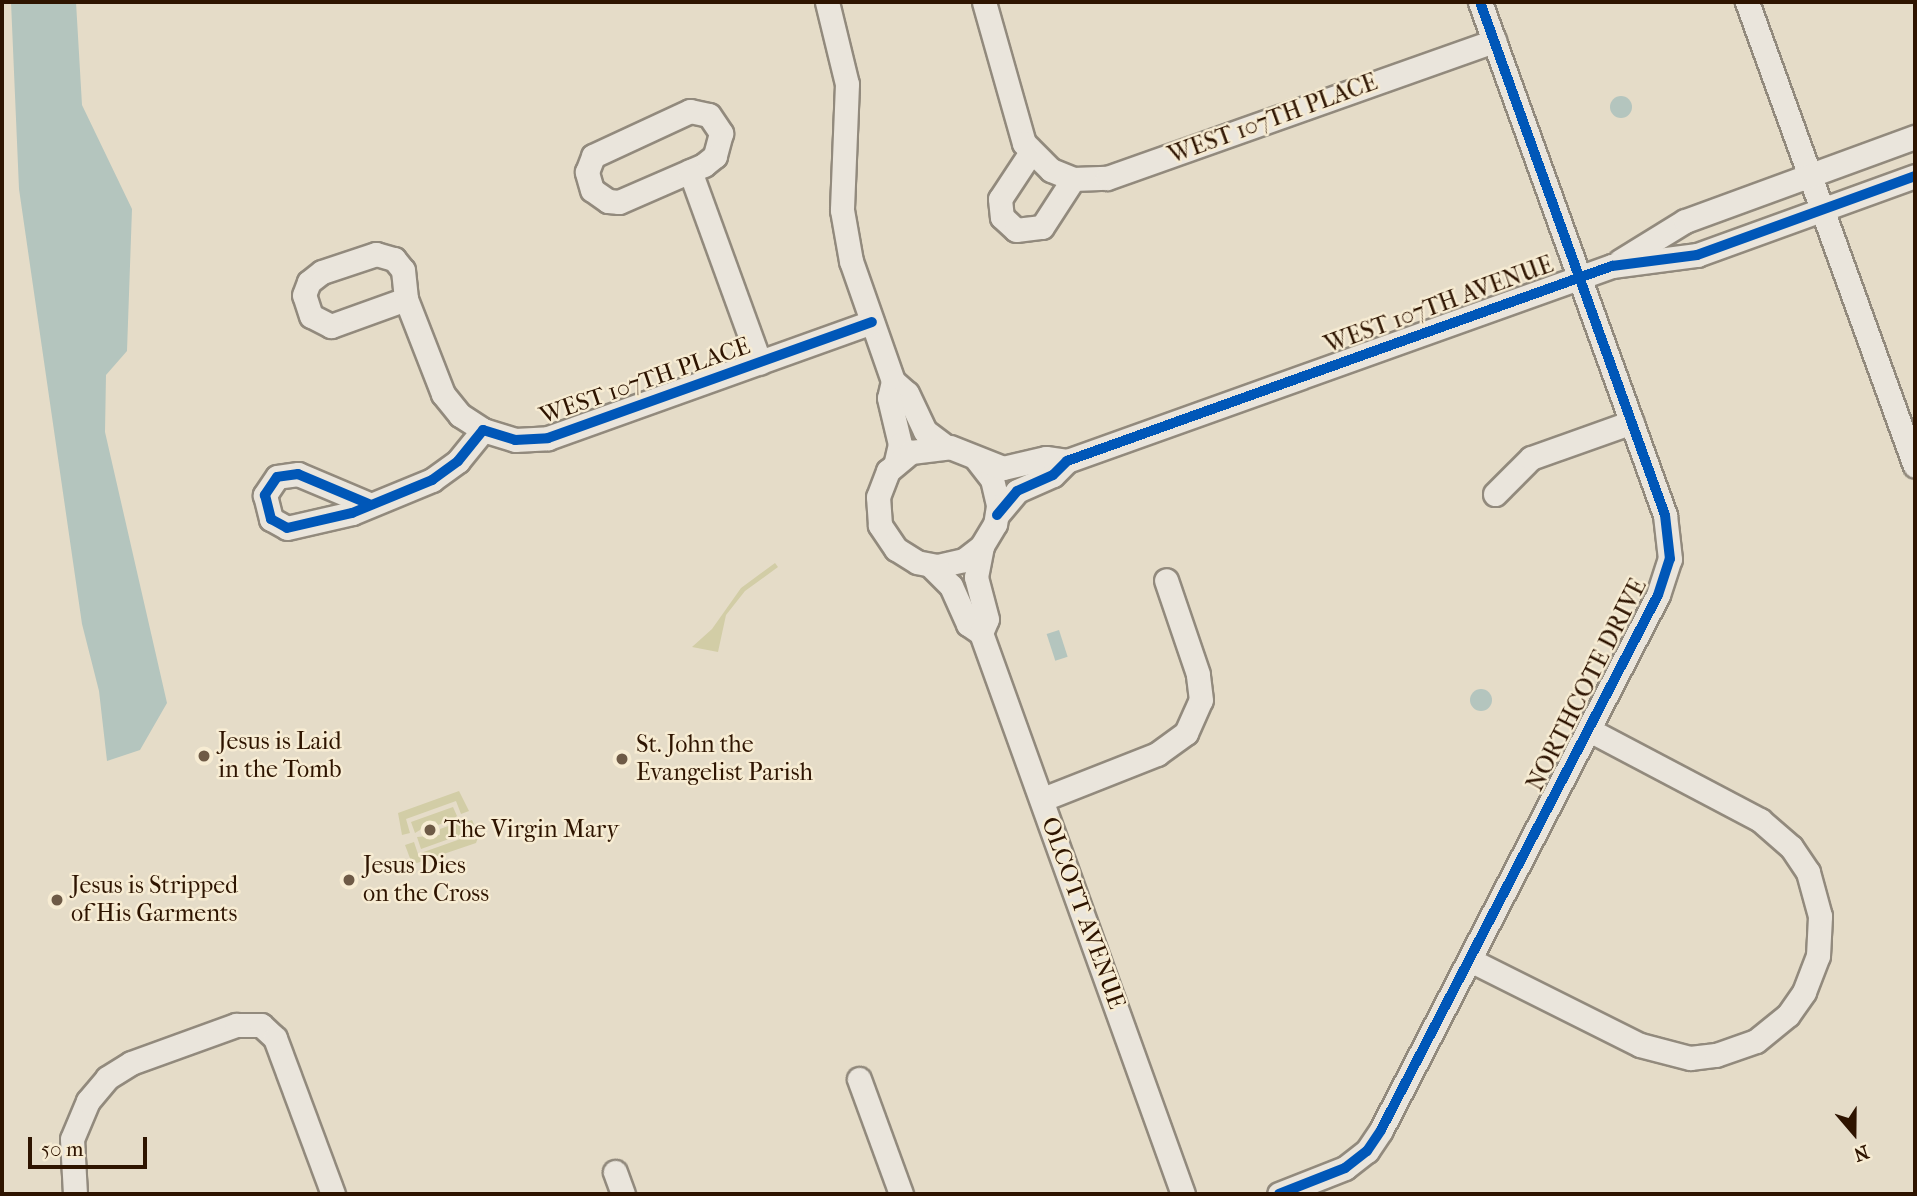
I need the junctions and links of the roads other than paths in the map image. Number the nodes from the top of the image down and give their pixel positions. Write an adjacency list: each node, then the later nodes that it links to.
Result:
1 (827, 2): 16 (street)
2 (984, 2): 7 (street)
3 (1480, 2): 5 (street, NORTHCOTE DRIVE)
4 (1747, 2): 9 (street)
5 (1494, 41): 11 (street, WEST 107TH PLACE); 14 (street, NORTHCOTE DRIVE)
6 (1915, 137): 9 (street, WEST 107TH AVENUE)
7 (1031, 152): 11 (street, WEST 107TH PLACE); 11 (street)
8 (690, 172): 8 (street); 17 (street)
9 (1810, 175): 12 (street); 13 (street, WEST 107TH AVENUE)
10 (1915, 176): 12 (street, WEST 107TH AVENUE)
11 (1073, 179)
12 (1822, 209): 13 (street, WEST 107TH AVENUE); 25 (street)
13 (1612, 267): 14 (street, WEST 107TH AVENUE)
14 (1580, 277): 19 (street, NORTHCOTE DRIVE); 23 (street, WEST 107TH AVENUE)
15 (407, 299): 20 (street)
16 (872, 323): 17 (street, WEST 107TH PLACE); 18 (street)
17 (761, 363): 20 (street, WEST 107TH PLACE)
18 (893, 381): 21 (street); 24 (street)
19 (1632, 422): 26 (street); 33 (street, NORTHCOTE DRIVE)
20 (483, 430): 27 (street)
21 (945, 446): 22 (street); 24 (street)
22 (977, 460): 23 (street, WEST 107TH AVENUE); 28 (street)
23 (1067, 461): 28 (street, WEST 107TH AVENUE)
24 (896, 462): 30 (street)
25 (1915, 466)
26 (1495, 494)
27 (369, 504)
28 (997, 515): 29 (street)
29 (982, 546): 30 (street); 32 (street, OLCOTT AVENUE)
30 (932, 566): 32 (street, OLCOTT AVENUE)
31 (1167, 580): 34 (street)
32 (981, 633): 34 (street, OLCOTT AVENUE)
33 (1589, 730): 35 (street, NORTHCOTE DRIVE); 35 (street)
34 (1042, 799): 42 (street, OLCOTT AVENUE)
35 (1470, 960): 43 (street, NORTHCOTE DRIVE)
36 (859, 1079): 41 (street)
37 (615, 1172): 40 (street)
38 (75, 1194): 39 (street)
39 (333, 1194)
40 (623, 1194)
41 (901, 1194)
42 (1183, 1194)
43 (1279, 1194)

